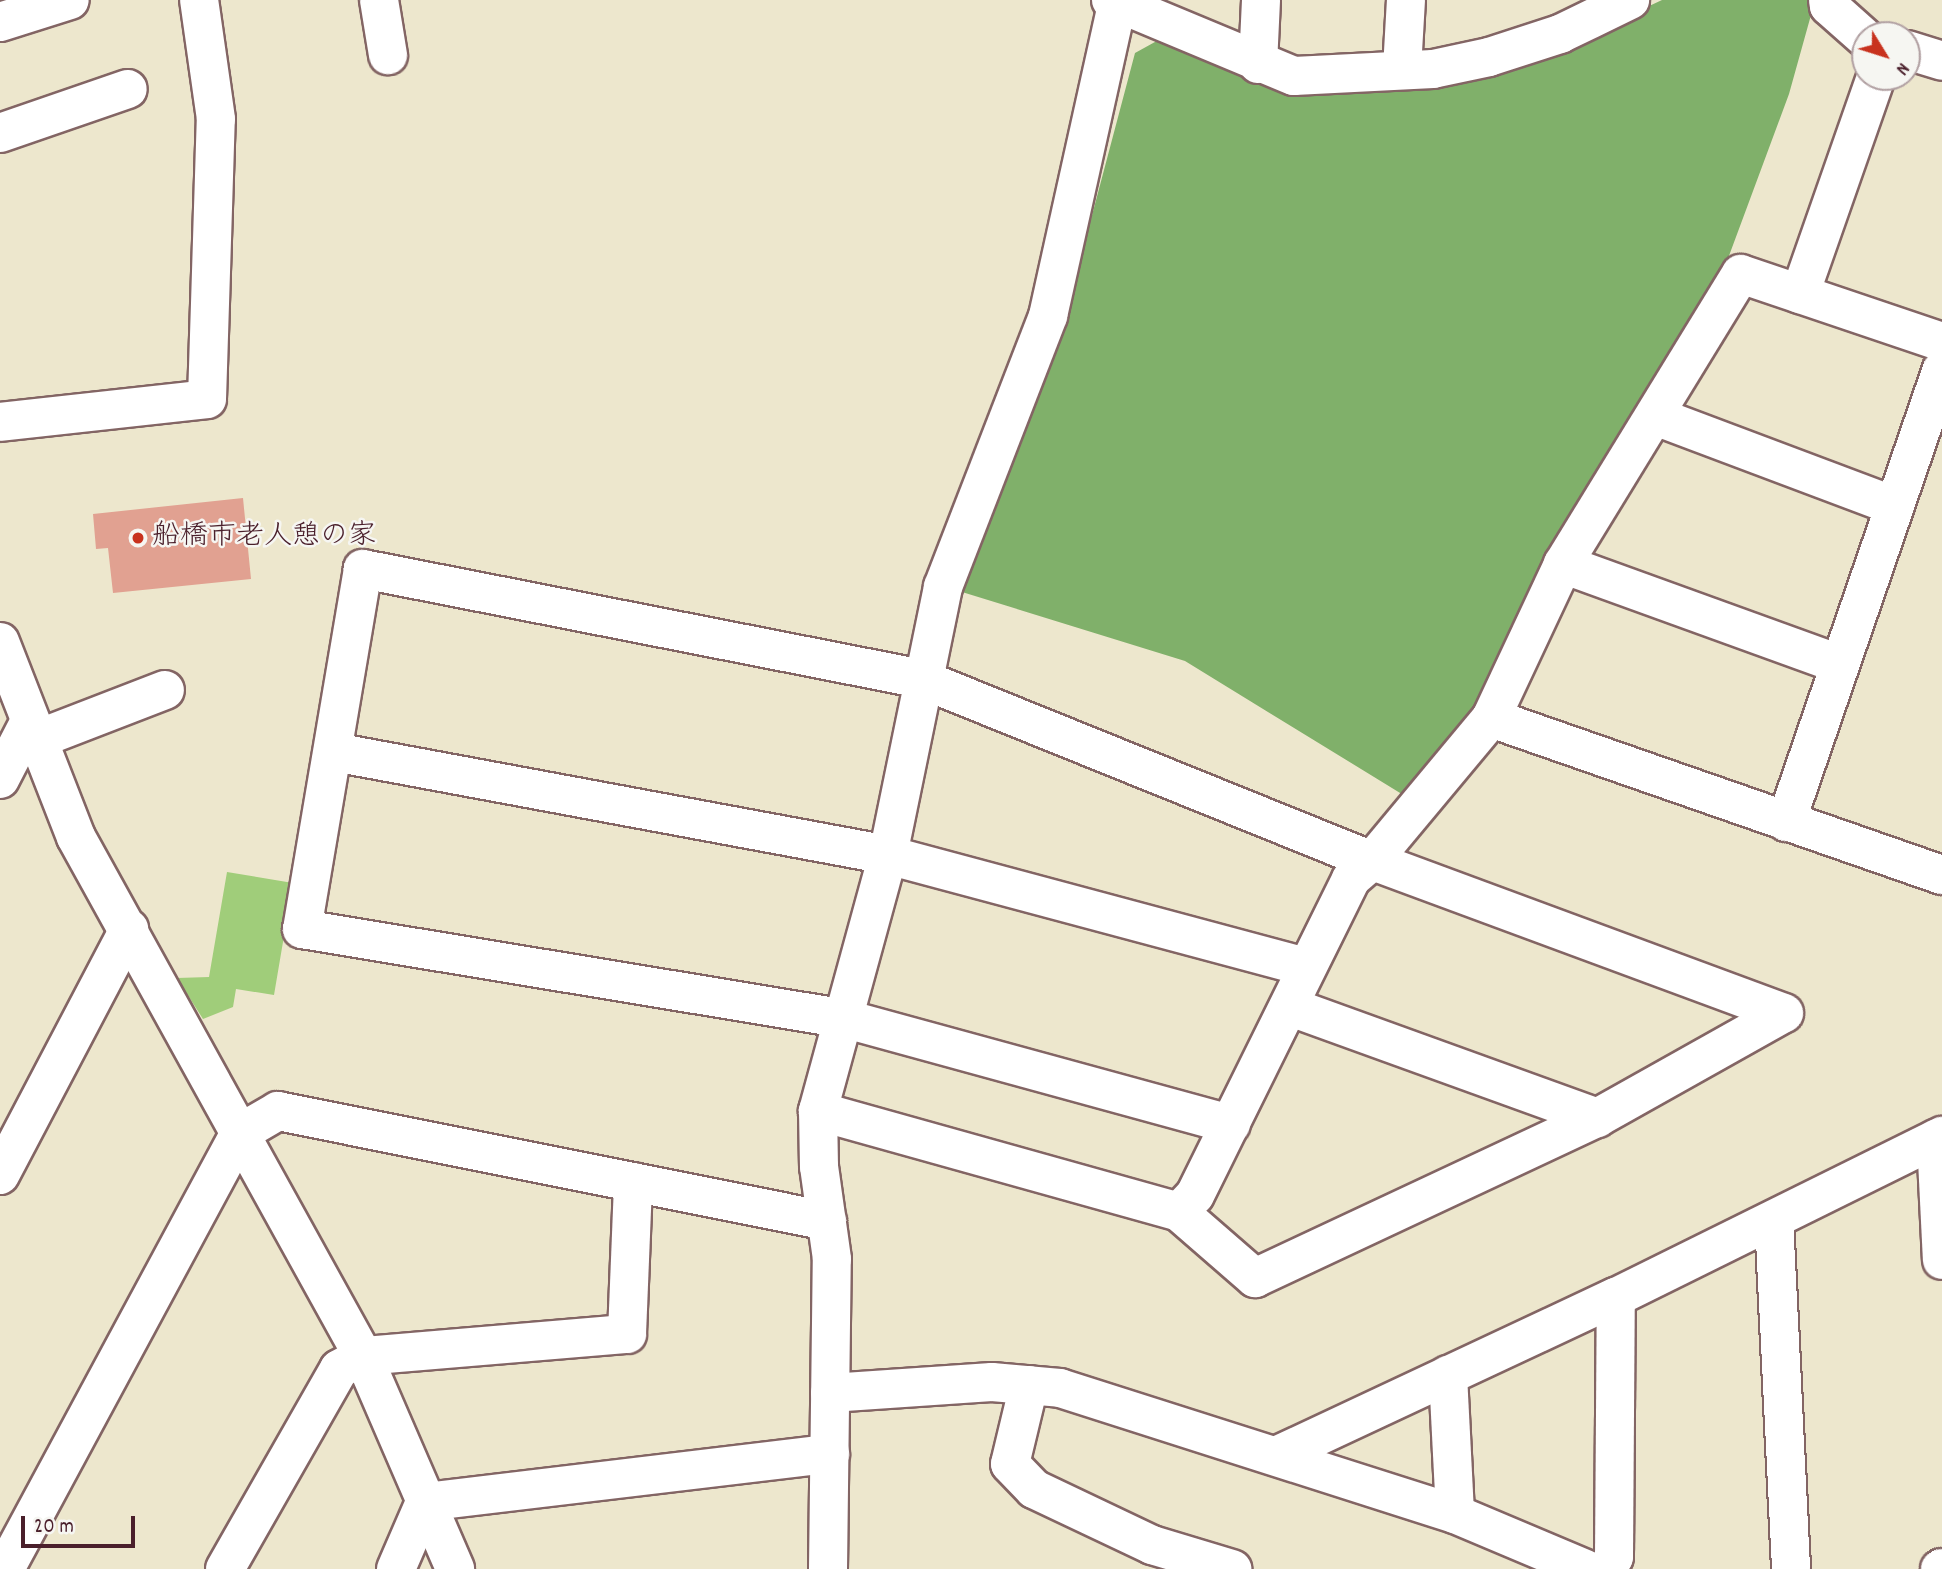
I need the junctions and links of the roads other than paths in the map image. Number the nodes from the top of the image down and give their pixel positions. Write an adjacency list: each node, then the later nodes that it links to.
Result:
1 (70, 0): 9 (street)
2 (199, 0): 23 (street)
3 (379, 0): 12 (street)
4 (1261, 0): 14 (street)
5 (1406, 0): 15 (street)
6 (1630, 0): 15 (street)
7 (1828, 0): 10 (street)
8 (1116, 1): 14 (street); 28 (street)
9 (0, 22)
10 (1851, 26)
11 (1921, 54): 13 (street)
12 (388, 55)
13 (1942, 61)
14 (1258, 64): 15 (street)
15 (1402, 69)
16 (128, 89): 18 (street)
17 (1871, 91): 19 (street)
18 (0, 133)
19 (1800, 294): 20 (street); 22 (street)
20 (1942, 342)
21 (1942, 370): 24 (street)
22 (1655, 416): 24 (street); 25 (street)
23 (0, 422)
24 (1895, 506): 27 (street)
25 (1563, 564): 27 (street); 30 (street)
26 (0, 642): 31 (street)
27 (1840, 664): 34 (street)
28 (922, 678): 32 (street); 35 (street); 36 (street)
29 (165, 690): 31 (street)
30 (1491, 718): 34 (street); 36 (street)
31 (34, 730): 33 (street); 38 (street)
32 (334, 752): 35 (street); 41 (street)
33 (0, 779)
34 (1786, 822): 37 (street)
35 (888, 855): 39 (street); 41 (street)
36 (1372, 861): 39 (street); 43 (street)
37 (1939, 865)
38 (129, 929): 45 (street); 47 (street)
39 (1306, 967): 40 (street)
40 (1291, 1007): 43 (street); 44 (street)
41 (846, 1019): 42 (street); 44 (street)
42 (818, 1111): 49 (street); 51 (street)
43 (1597, 1118): 49 (street)
44 (1231, 1124): 49 (street)
45 (240, 1133): 48 (street); 54 (street); 63 (street)
46 (1939, 1137): 50 (street); 52 (street)
47 (0, 1175)
48 (633, 1182): 51 (street); 54 (street)
49 (1179, 1212)
50 (1774, 1220): 53 (street); 71 (street)
51 (827, 1221): 57 (street)
52 (1942, 1260)
53 (1616, 1297): 55 (street); 70 (street)
54 (363, 1356): 60 (street); 64 (street)
55 (1448, 1376): 59 (street); 61 (street)
56 (1029, 1385): 57 (street); 59 (street); 62 (street)
57 (830, 1394): 58 (street)
58 (830, 1454): 60 (street); 67 (street)
59 (1278, 1455): 61 (street)
60 (425, 1502): 65 (street); 66 (street)
61 (1455, 1514): 69 (street)
62 (1151, 1557): 68 (street)
63 (5, 1569)
64 (225, 1569)
65 (396, 1569)
66 (455, 1569)
67 (828, 1569)
68 (1232, 1569)
69 (1585, 1569)
70 (1607, 1569)
71 (1791, 1569)

